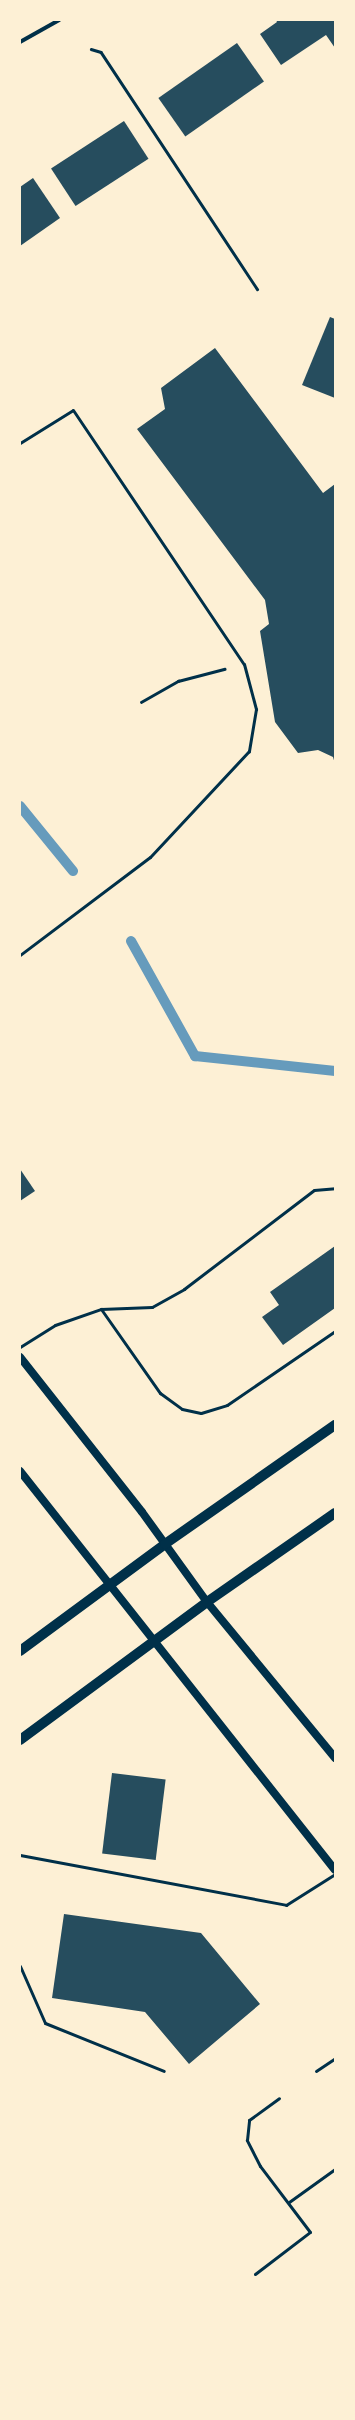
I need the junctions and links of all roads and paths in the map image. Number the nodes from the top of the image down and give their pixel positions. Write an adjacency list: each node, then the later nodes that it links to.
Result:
1 (59, 20): 2 (street)
2 (20, 42)
3 (91, 49): 4 (path)
4 (257, 289)
5 (20, 443): 6 (lane)
6 (244, 664): 7 (path); 8 (lane)
7 (141, 702)
8 (20, 955)
9 (335, 1188): 10 (lane)
10 (102, 1309): 11 (lane); 12 (lane)
11 (335, 1331)
12 (20, 1347)
13 (20, 1357): 17 (main road)
14 (335, 1425): 17 (main road)
15 (20, 1471): 18 (main road)
16 (335, 1513): 19 (main road)
17 (165, 1544): 18 (main road); 19 (main road)
18 (110, 1584): 20 (main road); 21 (main road)
19 (207, 1602): 20 (main road); 23 (main road)
20 (155, 1640): 22 (main road); 25 (main road)
21 (20, 1651)
22 (20, 1740)
23 (335, 1758)
24 (20, 1854): 26 (lane)
25 (335, 1870)
26 (335, 1874)
27 (20, 1966): 30 (lane)
28 (335, 2058): 29 (lane)
29 (316, 2071)
30 (164, 2072)
31 (279, 2098): 33 (lane)
32 (335, 2169): 33 (lane)
33 (289, 2202): 34 (lane)
34 (255, 2274)

